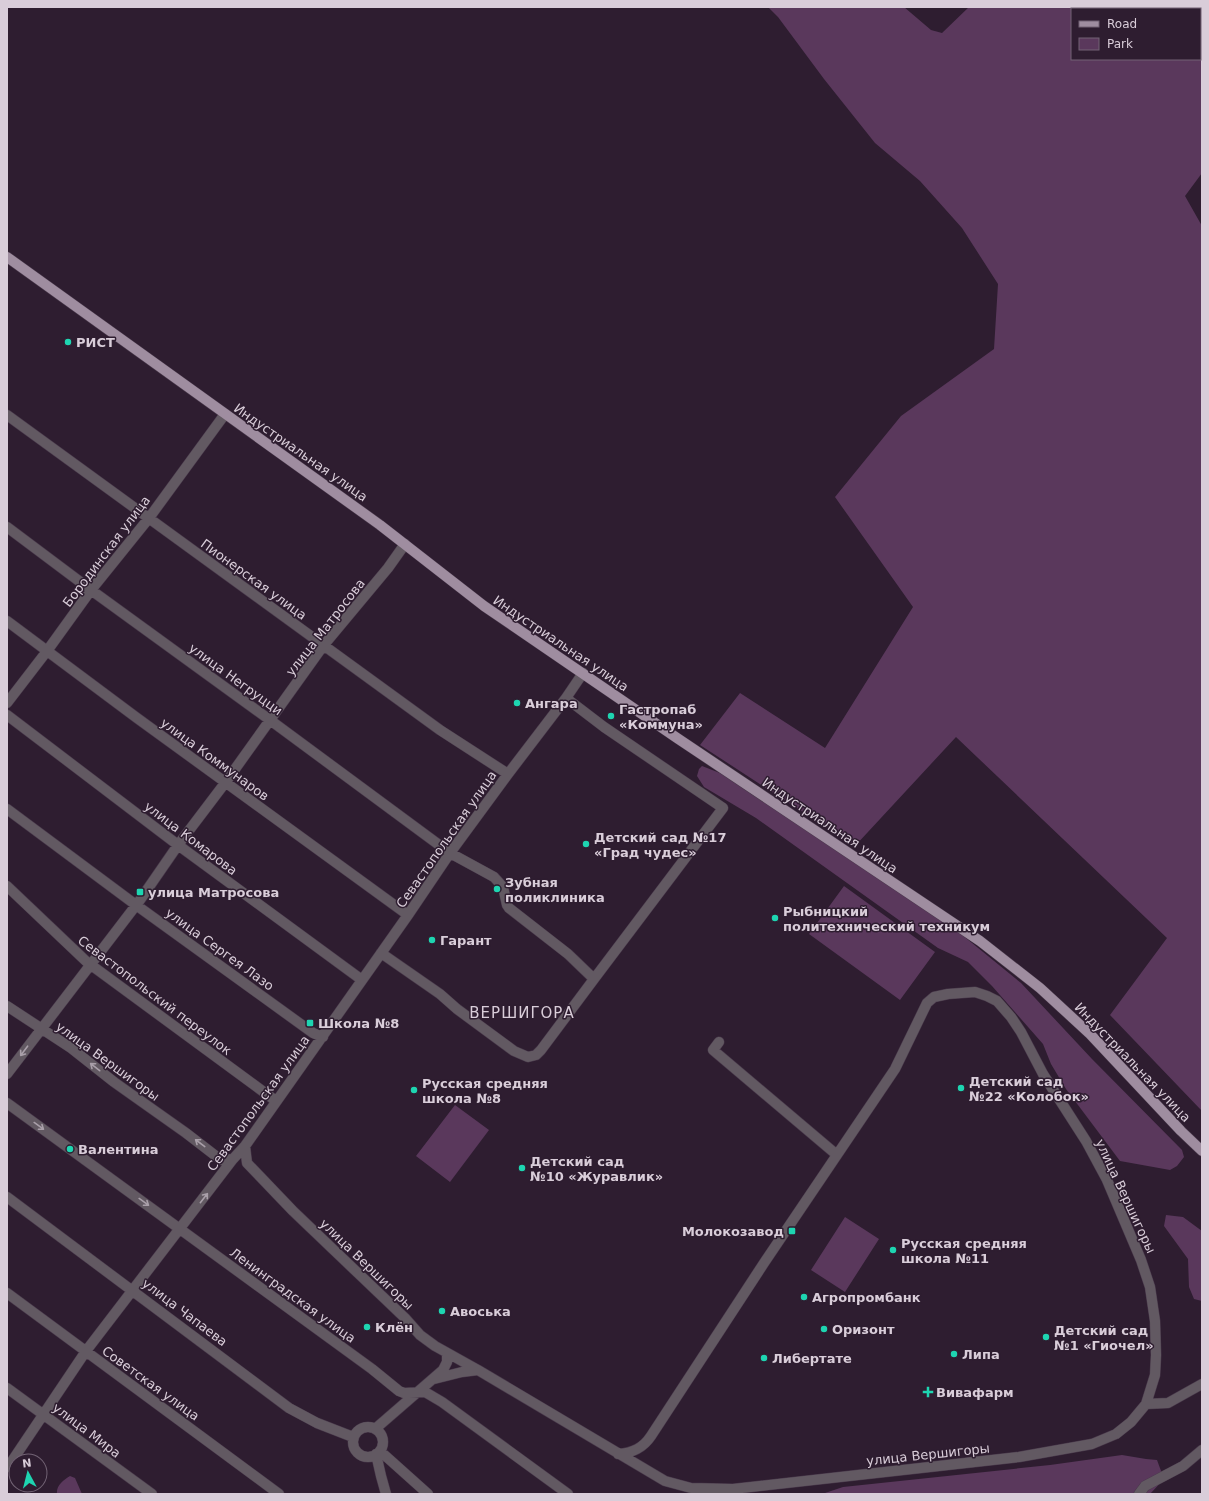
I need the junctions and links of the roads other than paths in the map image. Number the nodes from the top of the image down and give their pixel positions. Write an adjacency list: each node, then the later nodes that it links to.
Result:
1 (7, 257): 2 (main road, Индустриальная улица)
2 (225, 414): 4 (street, Бородинская улица); 6 (main road, Индустриальная улица)
3 (7, 415): 4 (street, Пионерская улица)
4 (149, 518): 7 (street, Бородинская улица); 9 (street, Пионерская улица)
5 (7, 527): 7 (street, улица Негруцци)
6 (406, 544): 9 (street, улица Матросова); 11 (main road, Индустриальная улица)
7 (91, 590): 10 (street, Бородинская улица); 15 (street, улица Негруцци)
8 (7, 621): 10 (street, улица Коммунаров)
9 (323, 646): 15 (street, улица Матросова); 16 (street, Пионерская улица)
10 (47, 652): 13 (street, Бородинская улица); 17 (street, улица Коммунаров)
11 (583, 674): 12 (street, Севастопольская улица); 36 (main road, Индустриальная улица)
12 (566, 698): 16 (street, Севастопольская улица); 26 (street)
13 (7, 703)
14 (7, 715): 19 (street, улица Комарова)
15 (270, 720): 17 (street, улица Матросова); 20 (street, улица Негруцци)
16 (508, 774): 20 (street, Севастопольская улица)
17 (225, 783): 19 (street, улица Матросова); 23 (street, улица Коммунаров)
18 (7, 809): 22 (street, улица Сергея Лазо)
19 (178, 845): 22 (street, улица Матросова); 27 (street, улица Комарова)
20 (450, 853): 23 (street, Севастопольская улица); 26 (street, улица Негруцци)
21 (7, 886): 25 (street, Севастопольский переулок)
22 (136, 905): 25 (street, улица Матросова); 30 (street, улица Сергея Лазо)
23 (408, 915): 24 (street, Севастопольская улица)
24 (381, 953): 26 (street); 27 (street, Севастопольская улица)
25 (91, 966): 29 (street, улица Матросова); 33 (street, Севастопольский переулок)
26 (594, 979)
27 (362, 980): 30 (street, Севастопольская улица)
28 (7, 1006): 29 (street, улица Вершигоры)
29 (41, 1028): 32 (street, улица Матросова, one-way to 32); 38 (street, улица Вершигоры, one-way to 29)
30 (323, 1037): 33 (street, Севастопольская улица)
31 (719, 1042): 37 (street)
32 (7, 1074)
33 (276, 1101): 35 (street, Севастопольская улица)
34 (7, 1103): 41 (street, Ленинградская улица, one-way to 41)
35 (245, 1146): 38 (street, Севастопольская улица); 39 (street)
36 (1202, 1151)
37 (837, 1155): 51 (street, улица Вершигоры); 57 (street, улица Вершигоры)
38 (233, 1159): 39 (street, улица Вершигоры); 41 (street, Севастопольская улица, one-way to 38)
39 (247, 1163): 45 (street, улица Вершигоры)
40 (7, 1197): 42 (street, улица Чапаева)
41 (180, 1229): 42 (street, Севастопольская улица); 50 (street, Ленинградская улица)
42 (133, 1290): 44 (street, Севастопольская улица); 54 (street, улица Чапаева)
43 (7, 1293): 44 (street, Советская улица)
44 (86, 1351): 52 (street, Севастопольская улица); 61 (street, Советская улица)
45 (447, 1353): 46 (street, улица Вершигоры); 47 (street)
46 (478, 1370): 47 (street); 57 (street, улица Вершигоры)
47 (432, 1380): 50 (street)
48 (1202, 1384): 51 (street)
49 (7, 1388): 52 (street, улица Мира)
50 (418, 1392): 53 (street); 64 (street, Ленинградская улица)
51 (1146, 1404): 59 (street, улица Вершигоры)
52 (43, 1413): 58 (street, Севастопольская улица); 60 (street, улица Мира)
53 (375, 1429): 54 (street); 56 (street)
54 (353, 1437): 56 (street)
55 (1202, 1450): 65 (street)
56 (378, 1453): 62 (street); 63 (street)
57 (618, 1454): 59 (street, улица Вершигоры)
58 (7, 1466)
59 (687, 1490)
60 (152, 1494)
61 (279, 1494)
62 (386, 1494)
63 (428, 1494)
64 (568, 1494)
65 (1139, 1494)

